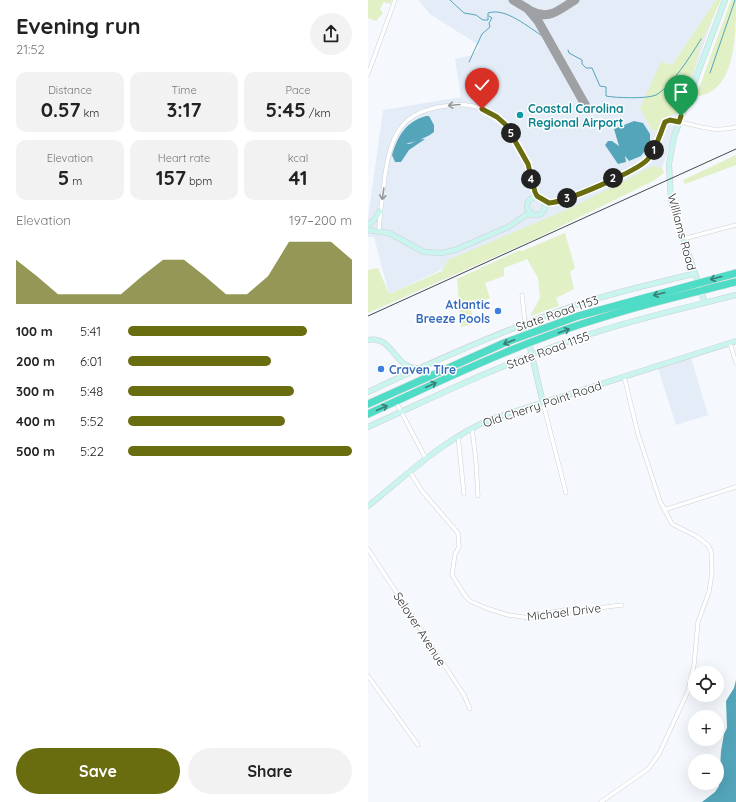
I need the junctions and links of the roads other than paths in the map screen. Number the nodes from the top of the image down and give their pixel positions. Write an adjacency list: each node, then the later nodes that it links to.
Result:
1 (395, 0): 3 (street)
2 (725, 0): 4 (street, Williams Road)
3 (368, 74)
4 (679, 122): 5 (street); 7 (street); 18 (street, Williams Road)
5 (736, 127)
6 (537, 196): 8 (street); 9 (street); 11 (street, one-way to 11)
7 (575, 196): 8 (street); 10 (street)
8 (545, 202): 10 (street)
9 (527, 208): 12 (street); 15 (street)
10 (545, 210): 12 (street)
11 (380, 211): 14 (street); 17 (street)
12 (532, 214): 15 (street)
13 (736, 224): 18 (street)
14 (368, 225)
15 (504, 227): 17 (street)
16 (368, 230): 17 (street)
17 (379, 230)
18 (683, 239): 20 (street, Williams Road)
19 (736, 273): 22 (highway, one-way to 22)
20 (694, 274): 22 (street, Williams Road); 27 (street, State Road 1153)
21 (736, 282): 23 (highway)
22 (697, 283): 23 (street, Williams Road); 28 (highway, one-way to 28)
23 (700, 291): 26 (street, Williams Road); 31 (highway, one-way to 23)
24 (522, 295): 27 (street)
25 (736, 295): 26 (street, State Road 1155)
26 (705, 303): 33 (street, State Road 1155)
27 (525, 323): 28 (street); 35 (street, State Road 1153)
28 (528, 335): 40 (highway, one-way to 40)
29 (368, 340): 35 (street, State Road 1153)
30 (736, 341): 32 (street, Old Cherry Point Road)
31 (529, 343): 33 (street); 38 (highway, one-way to 31)
32 (730, 343): 34 (street); 36 (street, Old Cherry Point Road)
33 (531, 355): 39 (street); 41 (street, State Road 1155)
34 (736, 363)
35 (426, 366): 37 (street, State Road 1153)
36 (624, 376): 39 (street, Old Cherry Point Road); 53 (street)
37 (368, 392)
38 (396, 402): 41 (street); 42 (highway, one-way to 38)
39 (543, 403): 44 (street, Old Cherry Point Road); 49 (street)
40 (368, 404)
41 (401, 412): 43 (street, State Road 1155); 46 (street)
42 (368, 414)
43 (368, 427)
44 (472, 428): 45 (street, Old Cherry Point Road); 51 (street)
45 (458, 436): 46 (street, Old Cherry Point Road); 50 (street)
46 (426, 459): 47 (street, Old Cherry Point Road)
47 (410, 472): 52 (street, Old Cherry Point Road); 55 (street, Michael Drive)
48 (736, 487): 53 (street)
49 (566, 493)
50 (464, 494)
51 (478, 496)
52 (368, 506)
53 (664, 510): 59 (street)
54 (368, 550): 57 (street, Selover Avenue)
55 (622, 605)
56 (368, 676): 58 (street)
57 (470, 709)
58 (418, 745)
59 (601, 802)

